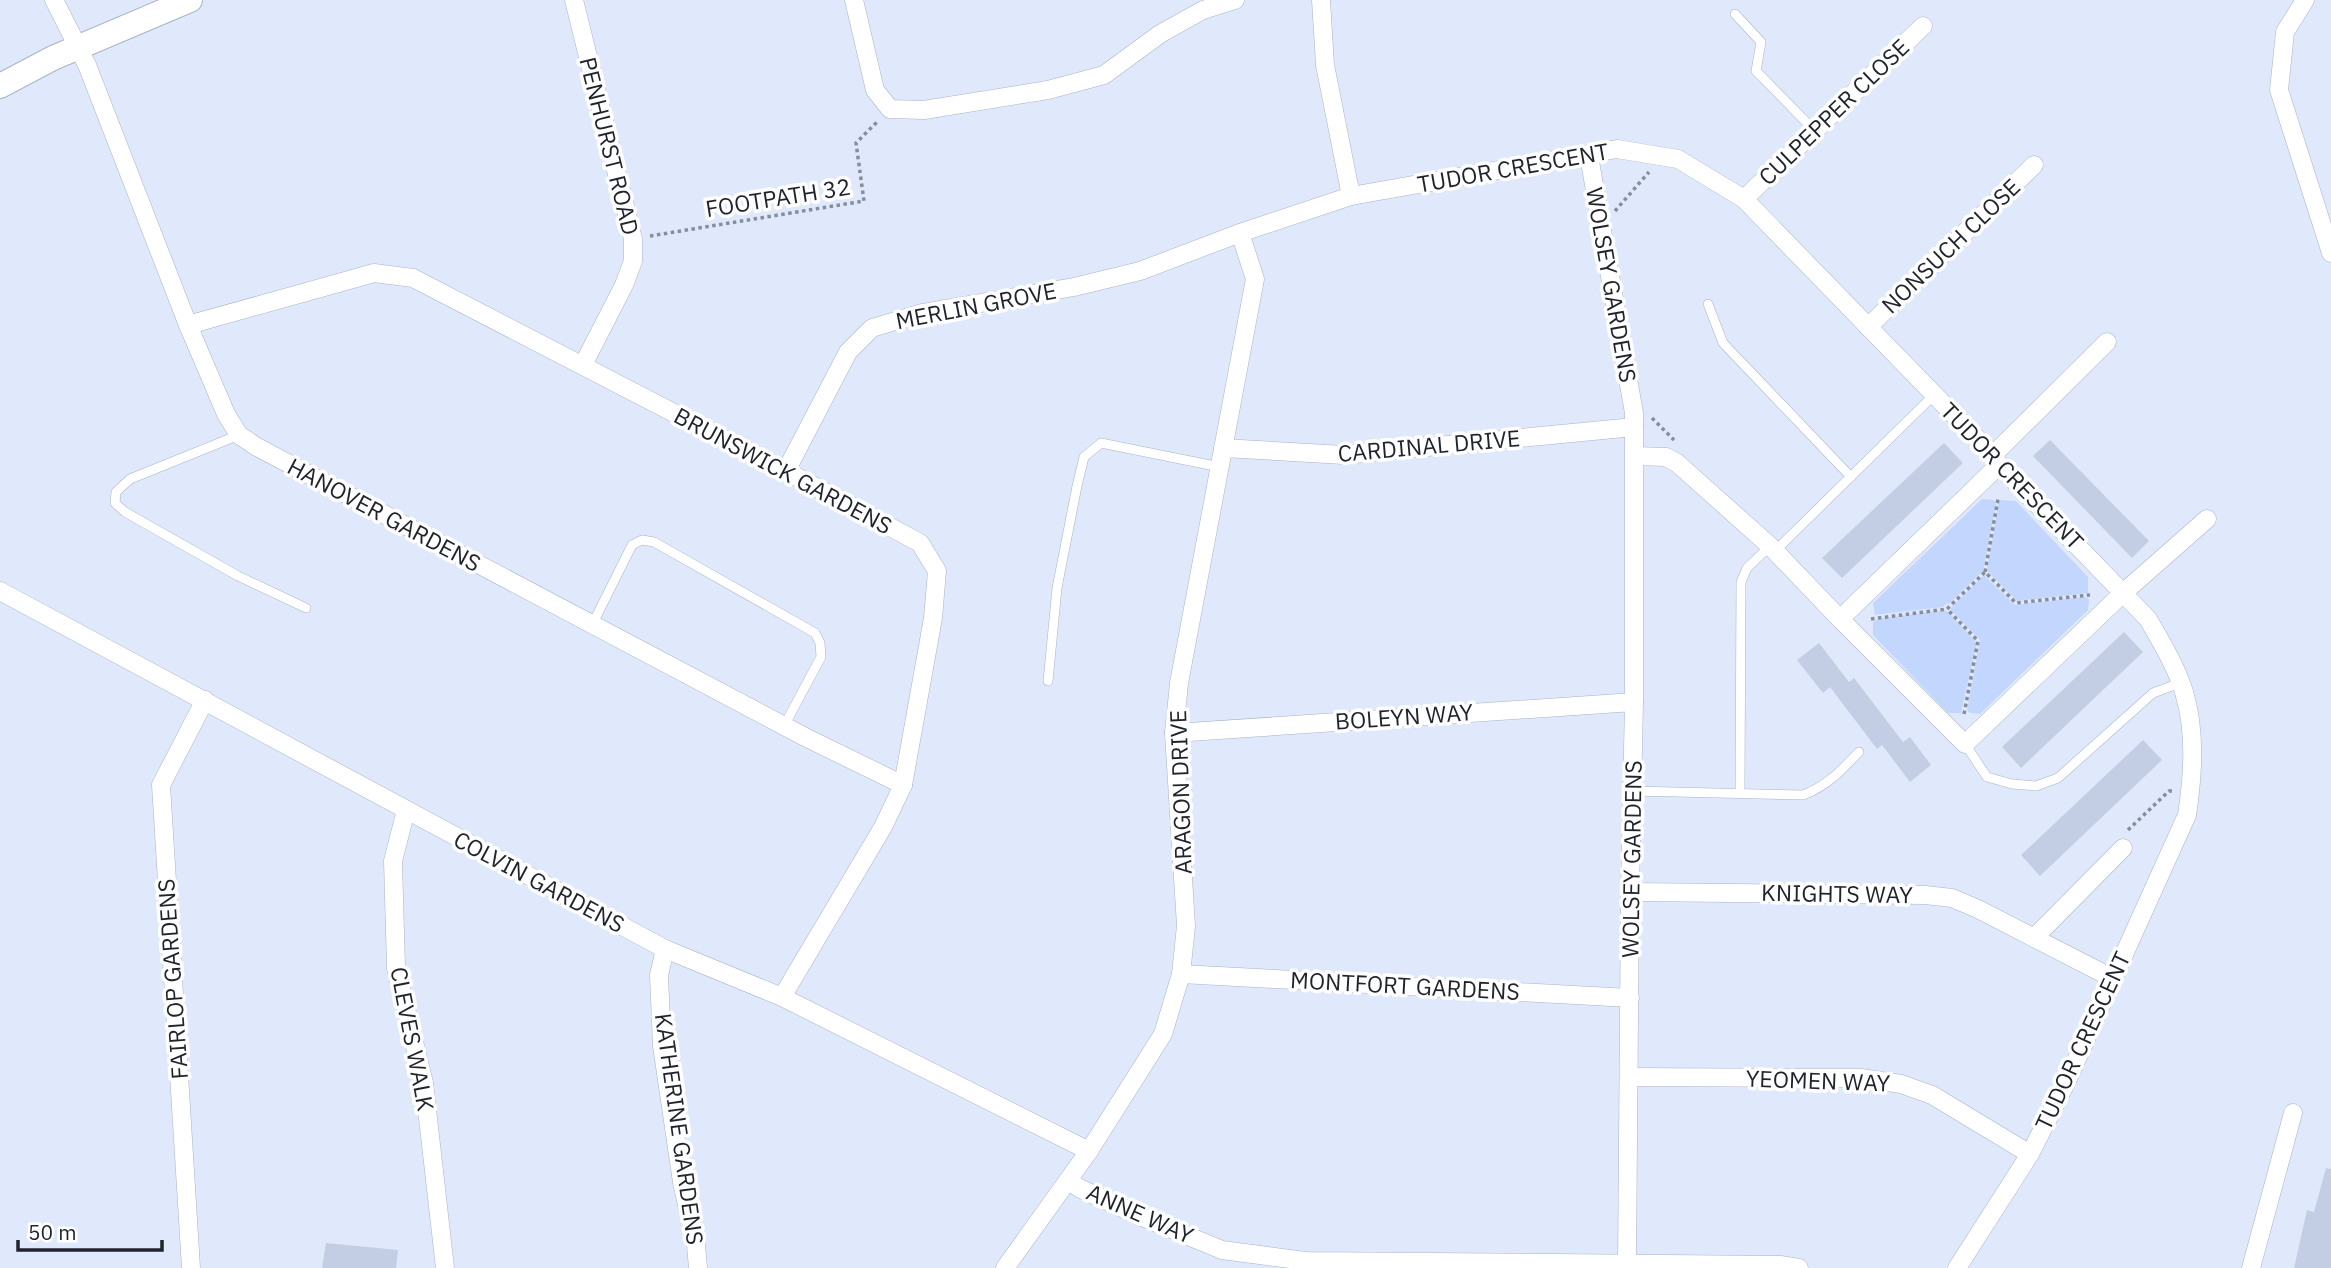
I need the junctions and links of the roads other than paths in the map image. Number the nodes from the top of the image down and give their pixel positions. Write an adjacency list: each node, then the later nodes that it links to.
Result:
1 (54, 0): 10 (street, HANOVER GARDENS)
2 (190, 0): 10 (street)
3 (574, 0): 23 (street, PENHURST ROAD)
4 (854, 0): 5 (street)
5 (1235, 0)
6 (1321, 0): 15 (street)
7 (2305, 0): 18 (street)
8 (1735, 14): 12 (lane)
9 (1923, 26): 12 (street, CULPEPPER CLOSE)
10 (78, 48): 11 (street); 20 (street, HANOVER GARDENS)
11 (0, 86)
12 (1815, 131): 16 (street, CULPEPPER CLOSE)
13 (1589, 156): 15 (street, TUDOR CRESCENT); 16 (street, TUDOR CRESCENT); 25 (street, WOLSEY GARDENS)
14 (2034, 165): 21 (street, NONSUCH CLOSE)
15 (1351, 196): 17 (street, TUDOR CRESCENT)
16 (1744, 199): 21 (street, TUDOR CRESCENT)
17 (1240, 233): 27 (street, ARAGON DRIVE); 31 (street, MERLIN GROVE)
18 (2331, 253)
19 (1708, 304): 32 (lane)
20 (188, 325): 23 (street, BRUNSWICK GARDENS); 26 (street, HANOVER GARDENS)
21 (1868, 327): 24 (street, TUDOR CRESCENT)
22 (2107, 342): 29 (street)
23 (583, 365): 31 (street, BRUNSWICK GARDENS)
24 (1934, 395): 29 (street, TUDOR CRESCENT); 32 (lane)
25 (1634, 420): 27 (street, CARDINAL DRIVE); 28 (street, WOLSEY GARDENS)
26 (239, 435): 37 (lane); 39 (street, HANOVER GARDENS)
27 (1223, 448): 30 (street, ARAGON DRIVE)
28 (1635, 456): 34 (street); 43 (street, WOLSEY GARDENS)
29 (1996, 460): 36 (street, TUDOR CRESCENT); 38 (street)
30 (1220, 467): 40 (lane); 45 (street, ARAGON DRIVE)
31 (786, 471): 48 (street, BRUNSWICK GARDENS)
32 (1851, 477): 34 (lane)
33 (2207, 519): 36 (street)
34 (1773, 549): 38 (street); 50 (lane)
35 (0, 591): 42 (street, COLVIN GARDENS)
36 (2123, 593): 41 (street, TUDOR CRESCENT); 46 (street)
37 (306, 608)
38 (1840, 619): 46 (street)
39 (592, 625): 44 (street, HANOVER GARDENS); 44 (lane)
40 (1048, 681)
41 (2180, 683): 46 (lane); 57 (street, TUDOR CRESCENT)
42 (205, 700): 51 (street, COLVIN GARDENS); 66 (street, FAIRLOP GARDENS)
43 (1634, 702): 45 (street, BOLEYN WAY); 49 (street, WOLSEY GARDENS)
44 (784, 726): 48 (street, HANOVER GARDENS)
45 (1174, 733): 56 (street, ARAGON DRIVE)
46 (1965, 744)
47 (1859, 752): 50 (lane)
48 (903, 785): 58 (street, BRUNSWICK GARDENS)
49 (1632, 791): 50 (lane); 53 (street, WOLSEY GARDENS)
50 (1740, 793)
51 (406, 810): 55 (street, COLVIN GARDENS); 67 (street, CLEVES WALK)
52 (2123, 848): 54 (street)
53 (1630, 892): 54 (street, KNIGHTS WAY); 59 (street, WOLSEY GARDENS)
54 (2034, 938): 57 (street, KNIGHTS WAY)
55 (665, 949): 58 (street, COLVIN GARDENS); 68 (street, KATHERINE GARDENS)
56 (1181, 974): 59 (street, MONTFORT GARDENS); 62 (street, ARAGON DRIVE)
57 (2112, 978): 63 (street, TUDOR CRESCENT)
58 (782, 997): 62 (street, COLVIN GARDENS)
59 (1630, 998): 60 (street, WOLSEY GARDENS)
60 (1629, 1077): 63 (street, YEOMEN WAY); 65 (street, WOLSEY GARDENS)
61 (2293, 1113): 72 (street)
62 (1089, 1151): 64 (street, ARAGON DRIVE)
63 (2031, 1154): 71 (street, TUDOR CRESCENT)
64 (1068, 1180): 65 (street, ANNE WAY); 69 (street, ARAGON DRIVE)
65 (1626, 1262): 70 (street, ANNE WAY)
66 (191, 1268)
67 (444, 1268)
68 (698, 1268)
69 (1006, 1268)
70 (1799, 1268)
71 (1957, 1268)
72 (2251, 1268)

